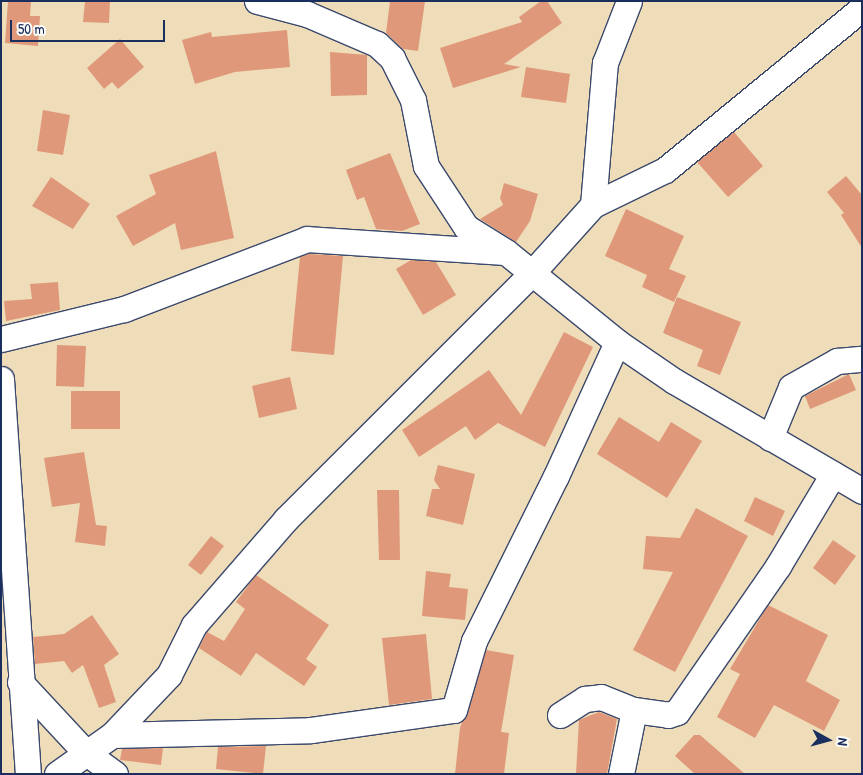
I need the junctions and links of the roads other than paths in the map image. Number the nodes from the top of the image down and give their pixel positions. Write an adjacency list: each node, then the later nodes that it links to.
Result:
1 (257, 1): 5 (street)
2 (629, 1): 4 (street)
3 (862, 8): 4 (street)
4 (593, 205): 6 (street)
5 (506, 252): 6 (street); 7 (street)
6 (532, 274): 8 (street); 17 (street)
7 (1, 339)
8 (616, 342): 11 (street); 17 (street)
9 (862, 359): 11 (street)
10 (1, 379): 14 (street)
11 (770, 438): 12 (street)
12 (833, 474): 13 (street); 15 (street)
13 (862, 491)
14 (20, 682): 18 (street); 19 (street)
15 (634, 710): 16 (street); 22 (street)
16 (560, 716)
17 (112, 735): 18 (street)
18 (85, 752): 20 (street); 21 (street)
19 (28, 774)
20 (57, 774)
21 (115, 774)
22 (621, 774)

